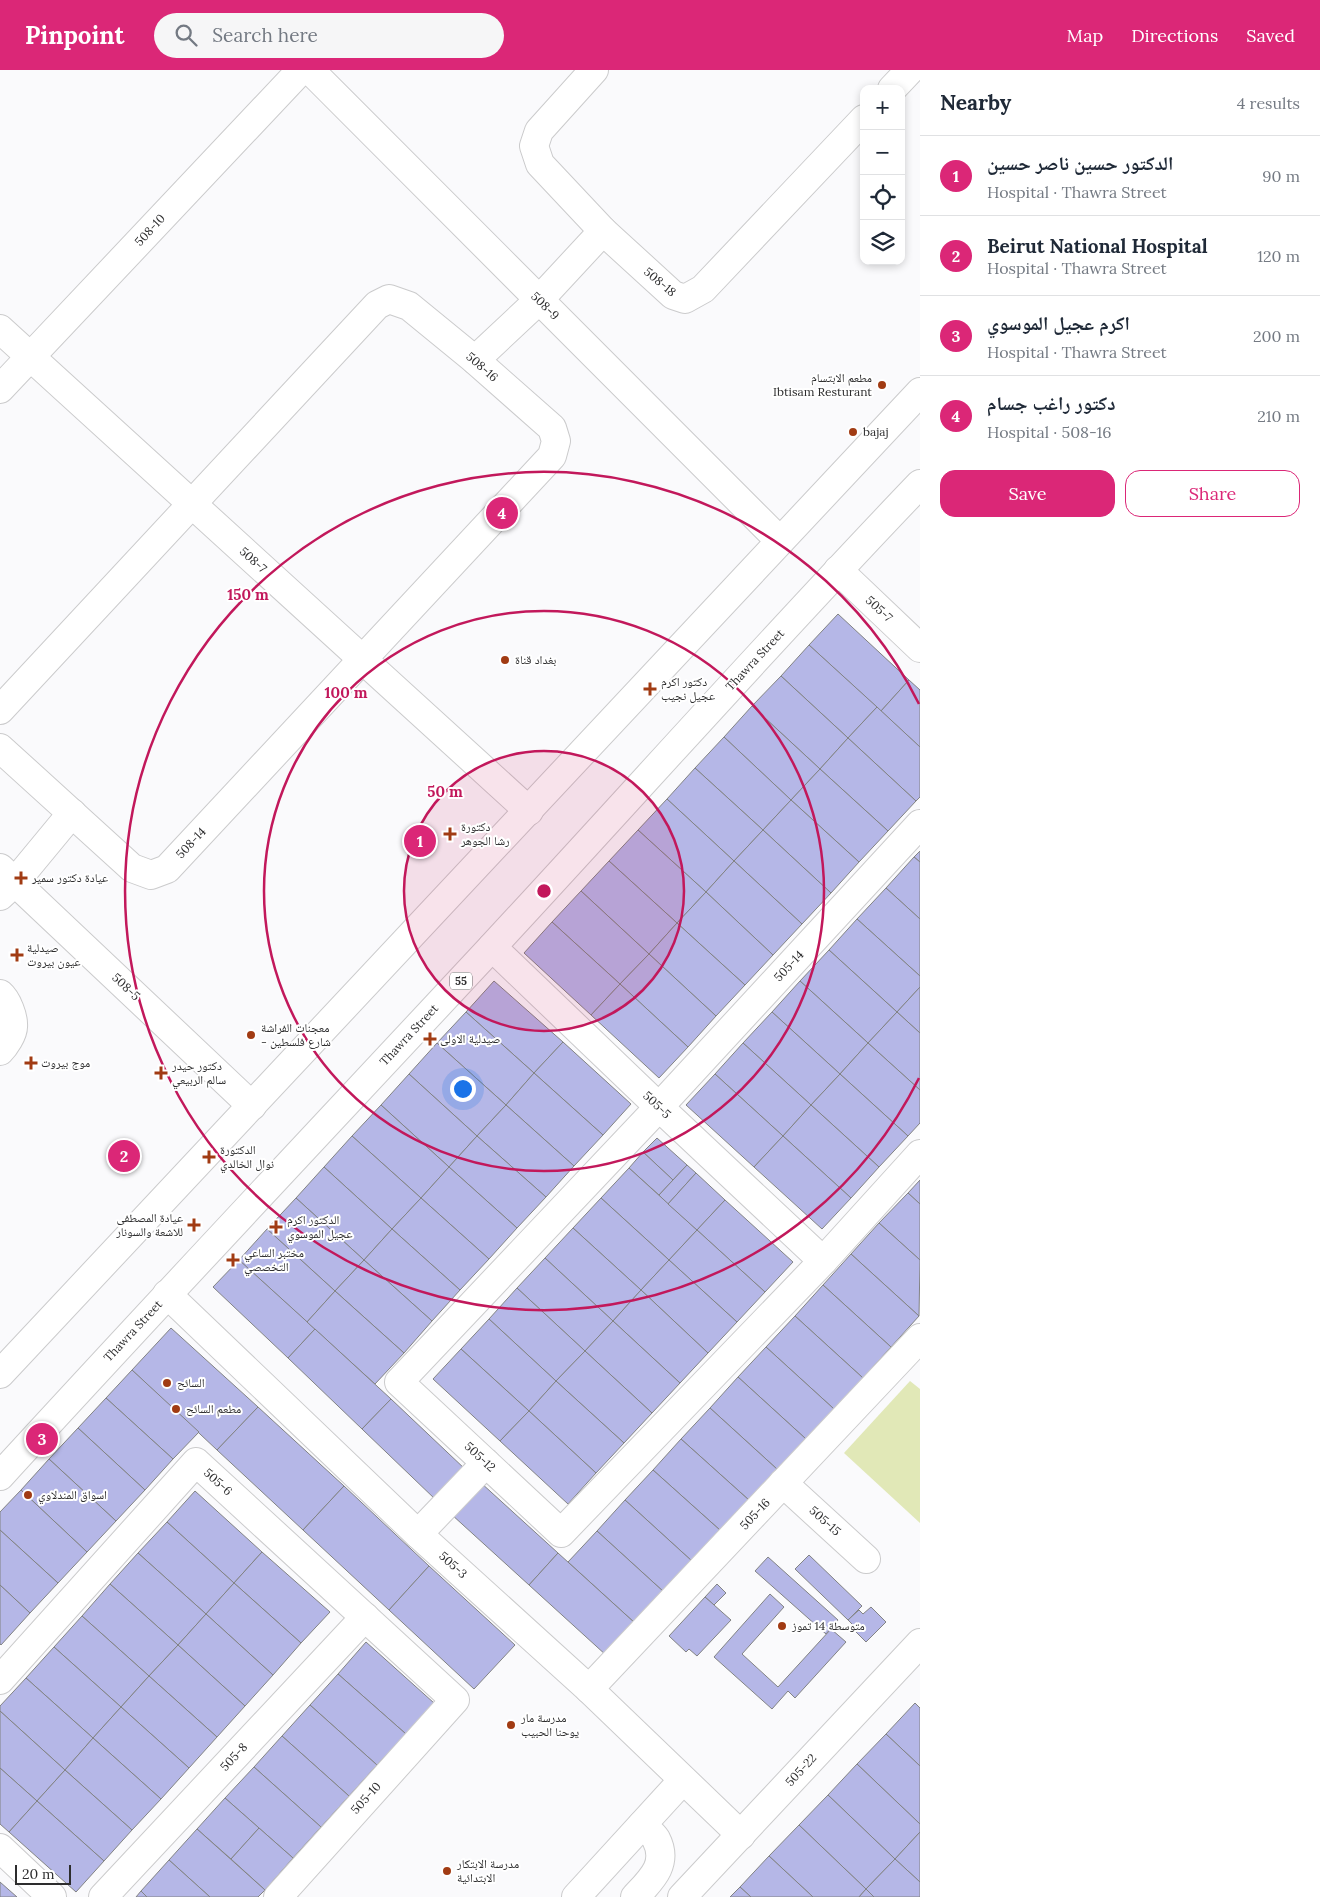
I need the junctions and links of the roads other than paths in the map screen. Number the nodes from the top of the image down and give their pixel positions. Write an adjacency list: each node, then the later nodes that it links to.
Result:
1 (301, 70): 10 (street, 508-10)
2 (310, 70): 8 (street, 508-9)
3 (594, 70): 7 (street, 508-18)
4 (910, 70): 5 (street)
5 (896, 85)
6 (860, 123): 7 (street, 508-18)
7 (603, 231): 8 (street)
8 (539, 300): 11 (street); 16 (street, 508-9)
9 (0, 329): 10 (street, 508-7)
10 (31, 357): 12 (street, 508-10); 15 (street, 508-7)
11 (475, 360): 15 (street, 508-16); 19 (street, 508-16)
12 (0, 389)
13 (920, 392): 16 (street)
14 (920, 484): 17 (street, Thawra Street / 55)
15 (192, 504): 19 (street, 508-7); 20 (street)
16 (780, 541): 22 (street)
17 (838, 570): 18 (street, 505-7); 26 (street, Thawra Street / 55)
18 (920, 648)
19 (362, 660): 22 (street, 508-7); 23 (street, 508-14)
20 (0, 710)
21 (0, 748): 23 (street, 508-14)
22 (529, 811): 29 (street)
23 (72, 813): 25 (street)
24 (920, 824): 30 (street, 505-14)
25 (5, 882): 29 (street, 508-5)
26 (492, 947): 30 (street, 505-5); 33 (street, Thawra Street / 55)
27 (0, 994): 28 (street)
28 (0, 1051)
29 (252, 1106): 35 (street)
30 (659, 1107): 32 (street, 505-5); 36 (street, 505-12)
31 (920, 1154): 32 (street)
32 (823, 1261): 36 (street, 505-12)
33 (166, 1294): 37 (street, Thawra Street / 55); 39 (street, 505-3)
34 (920, 1338): 38 (street, 505-16)
35 (0, 1374)
36 (486, 1463): 39 (street)
37 (0, 1476)
38 (783, 1483): 40 (street, 505-15); 44 (street, 505-16)
39 (418, 1534): 44 (street, 505-3)
40 (866, 1559)
41 (365, 1617): 43 (street, 505-6); 45 (street, 505-6); 51 (street, 505-8)
42 (915, 1659): 48 (street, 505-22)
43 (0, 1680)
44 (589, 1689): 46 (street, 505-3)
45 (455, 1700): 52 (street, 505-10)
46 (683, 1780): 47 (street); 48 (street, 505-3)
47 (642, 1825): 53 (street); 54 (street)
48 (741, 1835): 55 (street, 505-22)
49 (0, 1848): 50 (street)
50 (52, 1897)
51 (103, 1897)
52 (278, 1897)
53 (576, 1897)
54 (636, 1897)
55 (682, 1897)

